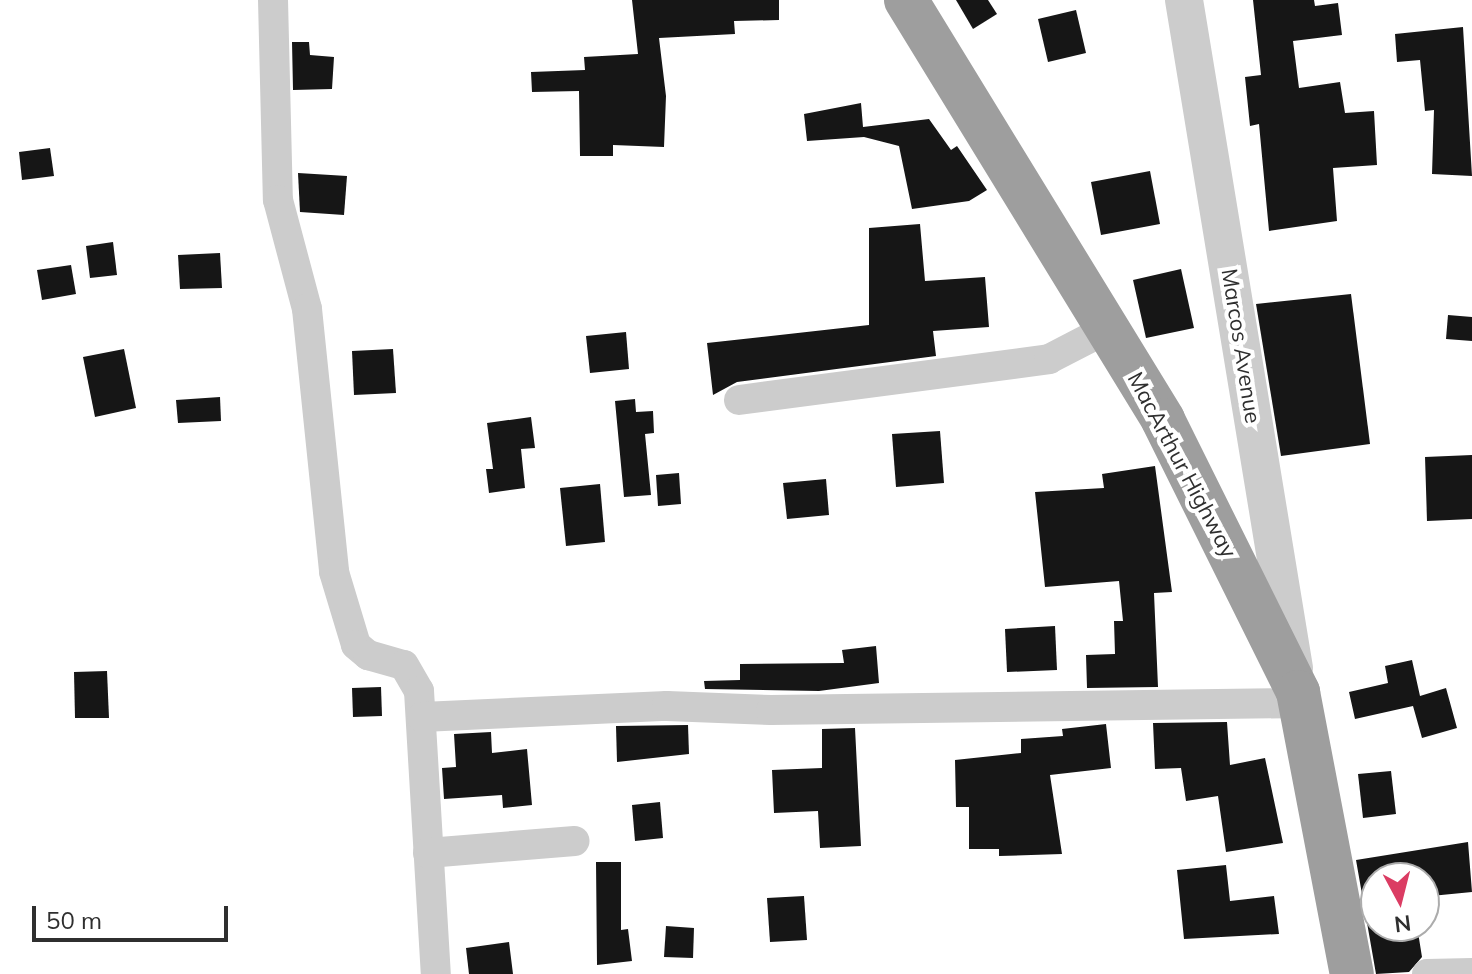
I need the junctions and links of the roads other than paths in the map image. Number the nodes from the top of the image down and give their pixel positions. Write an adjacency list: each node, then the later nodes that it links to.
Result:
1 (273, 0): 7 (street)
2 (906, 0): 4 (highway, MacArthur Highway)
3 (1184, 0): 6 (street, Marcos Avenue)
4 (1107, 329): 5 (street); 6 (highway, MacArthur Highway)
5 (739, 400)
6 (1300, 698): 7 (street); 12 (highway, MacArthur Highway)
7 (422, 717): 9 (street)
8 (575, 841): 9 (street)
9 (428, 853): 11 (street)
10 (1472, 973): 13 (street)
11 (436, 974)
12 (1352, 974)
13 (1427, 974)

